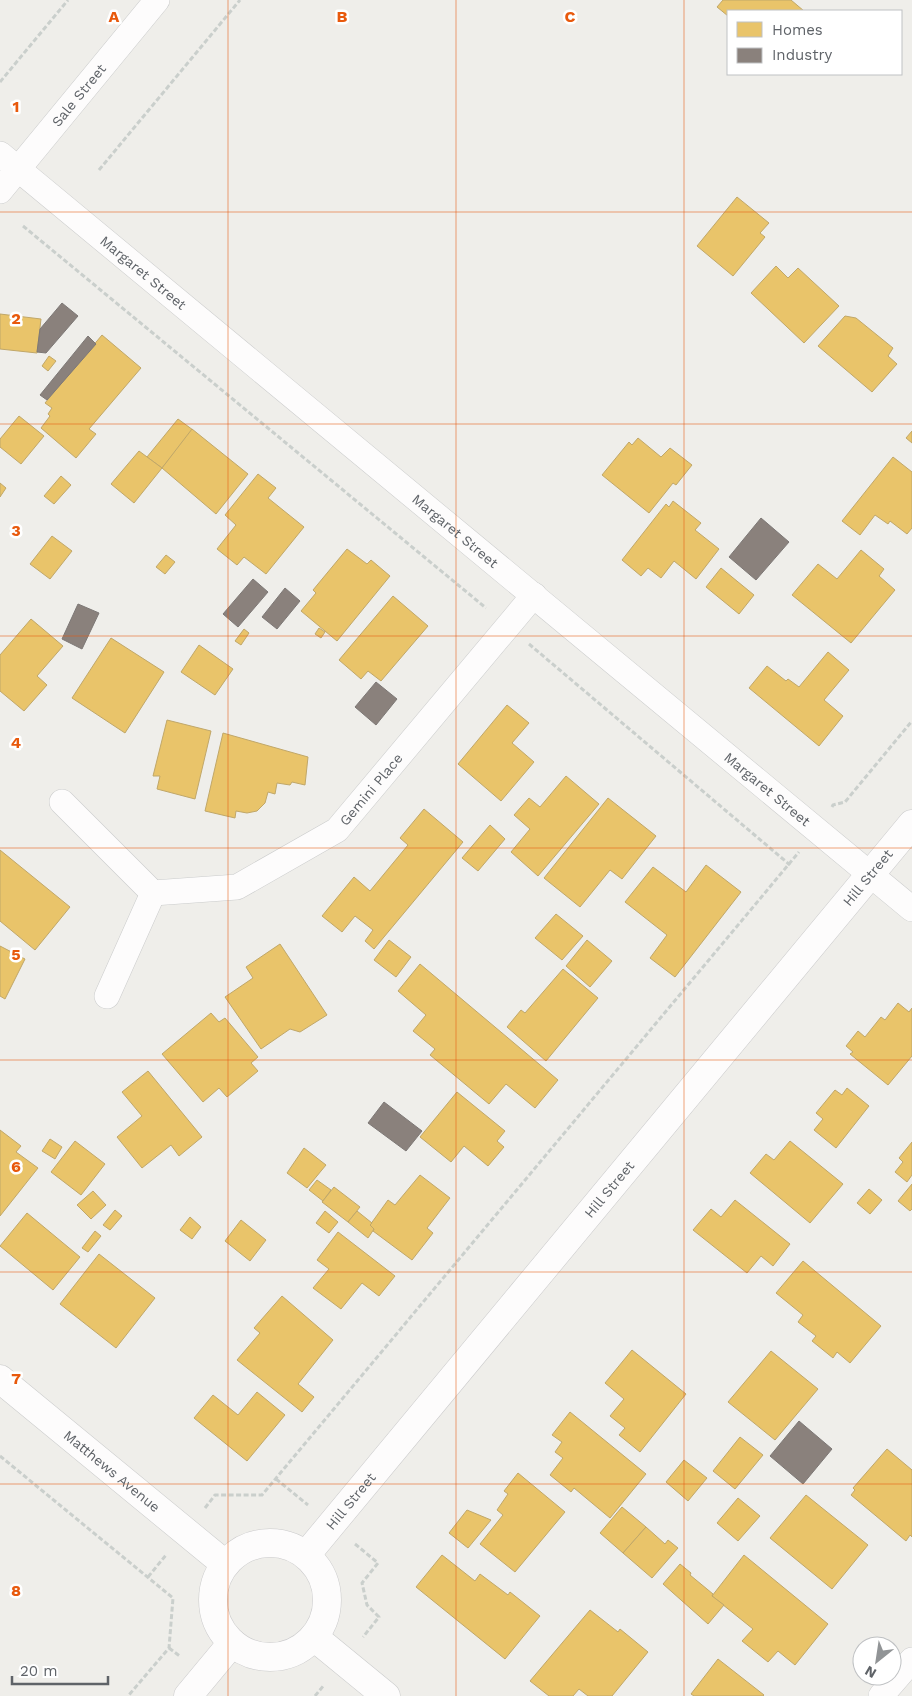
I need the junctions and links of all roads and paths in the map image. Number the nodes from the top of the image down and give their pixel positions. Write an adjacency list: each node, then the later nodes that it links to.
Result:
1 (68, 0): 4 (path)
2 (157, 0): 5 (street, Sale Street)
3 (240, 0): 6 (path)
4 (0, 82)
5 (9, 161): 7 (street, Sale Street); 9 (street, Margaret Street)
6 (99, 170)
7 (0, 191)
8 (23, 226): 10 (path)
9 (534, 595): 10 (street, Gemini Place); 14 (street, Margaret Street)
10 (508, 626): 15 (path); 17 (street, Gemini Place)
11 (912, 721): 14 (path)
12 (62, 802): 17 (street)
13 (912, 824): 16 (main road, Hill Street)
14 (816, 829): 15 (path); 16 (street, Margaret Street)
15 (790, 865): 22 (path)
16 (871, 874): 18 (street, Margaret Street); 23 (main road, Hill Street)
17 (153, 893): 19 (street)
18 (912, 909)
19 (107, 996)
20 (0, 1378): 24 (main road, Matthews Avenue)
21 (0, 1456): 27 (path)
22 (276, 1479): 23 (path); 24 (path)
23 (332, 1525): 25 (main road, Hill Street); 31 (path)
24 (185, 1531): 26 (main road, Matthews Avenue); 27 (path)
25 (306, 1555): 26 (main road); 28 (main road)
26 (225, 1564): 29 (main road)
27 (148, 1577): 32 (path)
28 (314, 1637): 29 (main road); 31 (main road)
29 (232, 1643): 33 (main road)
30 (912, 1660): 36 (street)
31 (343, 1661): 34 (path); 35 (main road)
32 (128, 1696)
33 (188, 1696)
34 (315, 1696)
35 (386, 1696)
36 (881, 1696)

